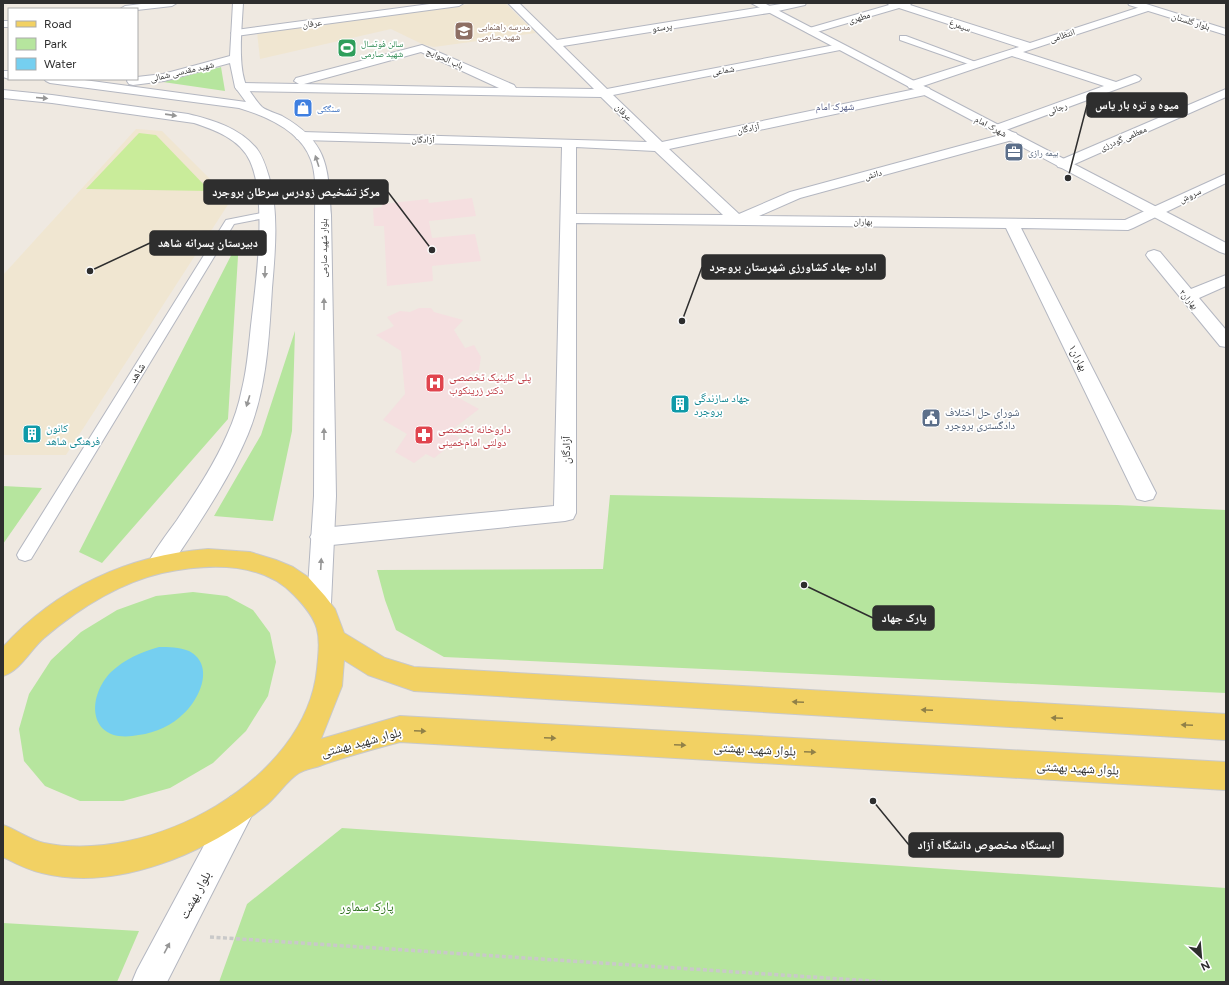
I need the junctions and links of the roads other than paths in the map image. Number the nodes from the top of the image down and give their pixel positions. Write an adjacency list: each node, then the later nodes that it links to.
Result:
1 (172, 3): 10 (street)
2 (238, 3): 15 (street)
3 (459, 3): 15 (street, عرفان)
4 (513, 3): 17 (street, عرفان)
5 (756, 3): 11 (street, شهرک امام)
6 (801, 3): 11 (street, پرستو)
7 (1133, 3): 9 (street, بلوار گلستان)
8 (900, 4): 13 (street, مطهری); 18 (street, سیمرغ)
9 (1150, 5): 12 (street, بلوار گلستان); 14 (street, بلوار گلستان); 18 (street, انتظامی)
10 (132, 8)
11 (770, 10): 13 (street, شهرک امام); 17 (street, پرستو)
12 (1226, 25)
13 (810, 31): 19 (street, شهرک امام)
14 (1226, 32)
15 (236, 33): 21 (street)
16 (903, 38): 22 (lane)
17 (555, 44): 32 (street, عرفان)
18 (1028, 46): 20 (street, انتظامی)
19 (840, 47): 26 (street, شهرک امام); 32 (street, شماعی)
20 (1010, 52): 22 (street, انتظامی); 27 (street)
21 (235, 58): 25 (street, شهید مقدسی شمالی); 28 (street)
22 (977, 64): 26 (street, انتظامی)
23 (59, 80): 25 (street, بلوار شهید صارمی)
24 (1135, 80): 27 (street, رجائی)
25 (104, 85): 35 (street, بلوار شهید صارمی)
26 (913, 85): 30 (street, شهرک امام)
27 (1116, 86): 36 (street, رجائی)
28 (241, 87): 29 (street, باب الحوایج); 35 (street)
29 (275, 88): 31 (street, باب الحوایج); 31 (street, باب الحوایج)
30 (925, 91): 36 (street, شهرک امام); 40 (street, آزادگان)
31 (519, 92): 32 (street, باب الحوایج)
32 (605, 93): 40 (street, عرفان)
33 (3, 94): 44 (street, one-way to 44)
34 (1224, 96): 41 (street, معظمی گودرزی)
35 (257, 108): 37 (street, بلوار شهید صارمی)
36 (998, 129): 38 (street, شهرک امام)
37 (302, 136): 39 (street, آزادگان); 54 (street, بلوار شهید صارمی, one-way to 37)
38 (1011, 136): 41 (street, شهرک امام); 46 (street, دانش)
39 (569, 143): 40 (street, آزادگان); 45 (street, آزادگان)
40 (659, 147): 46 (street, عرفان)
41 (1063, 164): 43 (street, شهرک امام)
42 (1226, 178): 43 (street, سروش)
43 (1154, 211): 47 (street, بهاران); 48 (street, شهرک امام)
44 (266, 215): 55 (lane, شاهد); 56 (street, one-way to 56)
45 (568, 218): 46 (street, بهاران); 54 (street, آزادگان)
46 (737, 220): 47 (street, بهاران)
47 (1011, 223): 53 (street, بهاران۱)
48 (1226, 249)
49 (1154, 255): 51 (street, بهاران۲)
50 (1226, 280): 51 (street)
51 (1188, 297): 52 (street, بهاران۲)
52 (1226, 342)
53 (1145, 493)
54 (322, 536): 57 (street, بلوار شهید صارمی, one-way to 54)
55 (25, 555)
56 (160, 563): 57 (main road); 58 (main road)
57 (319, 603): 59 (main road)
58 (33, 633): 60 (main road); 61 (main road)
59 (333, 639): 62 (main road, one-way to 59); 63 (main road)
60 (3, 644)
61 (3, 665)
62 (1226, 727)
63 (288, 763): 64 (main road, بلوار شهید بهشتی, one-way to 64); 65 (main road)
64 (1226, 776)
65 (241, 808): 66 (main road); 67 (street, بلوار بهشت, one-way to 65)
66 (3, 840)
67 (148, 982)

